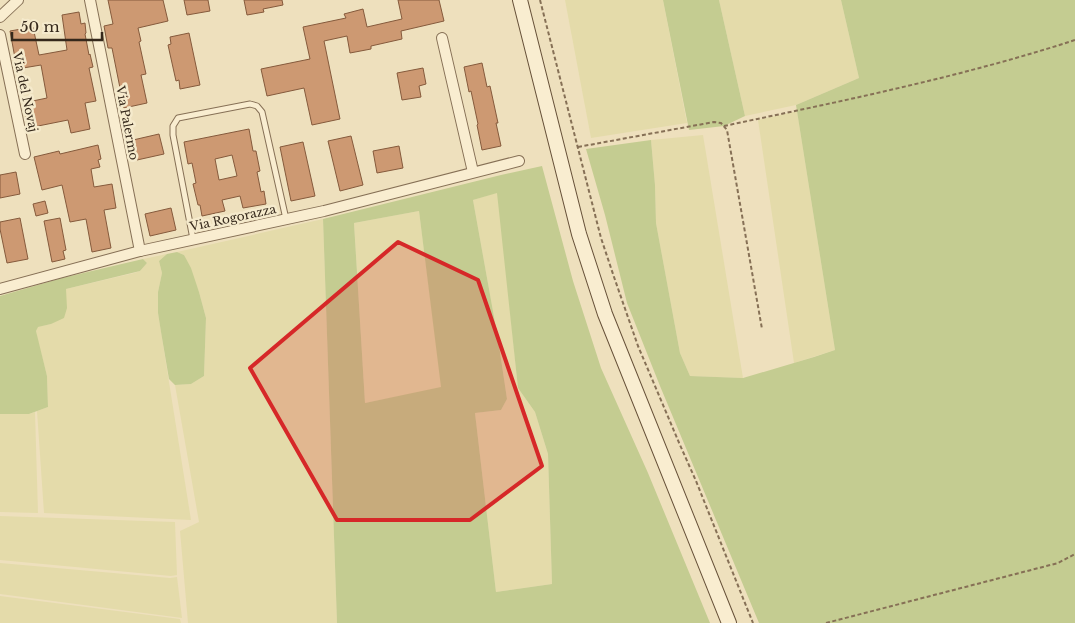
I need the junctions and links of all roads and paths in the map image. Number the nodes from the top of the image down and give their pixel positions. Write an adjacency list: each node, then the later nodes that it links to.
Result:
1 (17, 0): 5 (street)
2 (90, 0): 16 (street, Via Palermo)
3 (520, 0): 20 (street)
4 (540, 0): 10 (path)
5 (0, 17)
6 (0, 35): 11 (street, Via del Novaj)
7 (442, 38): 13 (street)
8 (1075, 40): 9 (path)
9 (724, 126): 10 (path); 18 (path)
10 (578, 147): 21 (path)
11 (25, 154)
12 (519, 161): 13 (street, Via Rogorazza)
13 (473, 172): 14 (street, Via Rogorazza)
14 (286, 219): 15 (street, Via Rogorazza); 15 (lane)
15 (193, 239): 16 (street, Via Rogorazza)
16 (140, 251): 17 (street, Via Rogorazza)
17 (0, 288)
18 (762, 329)
19 (1075, 554): 22 (path)
20 (729, 623)
21 (753, 623)
22 (826, 623)

